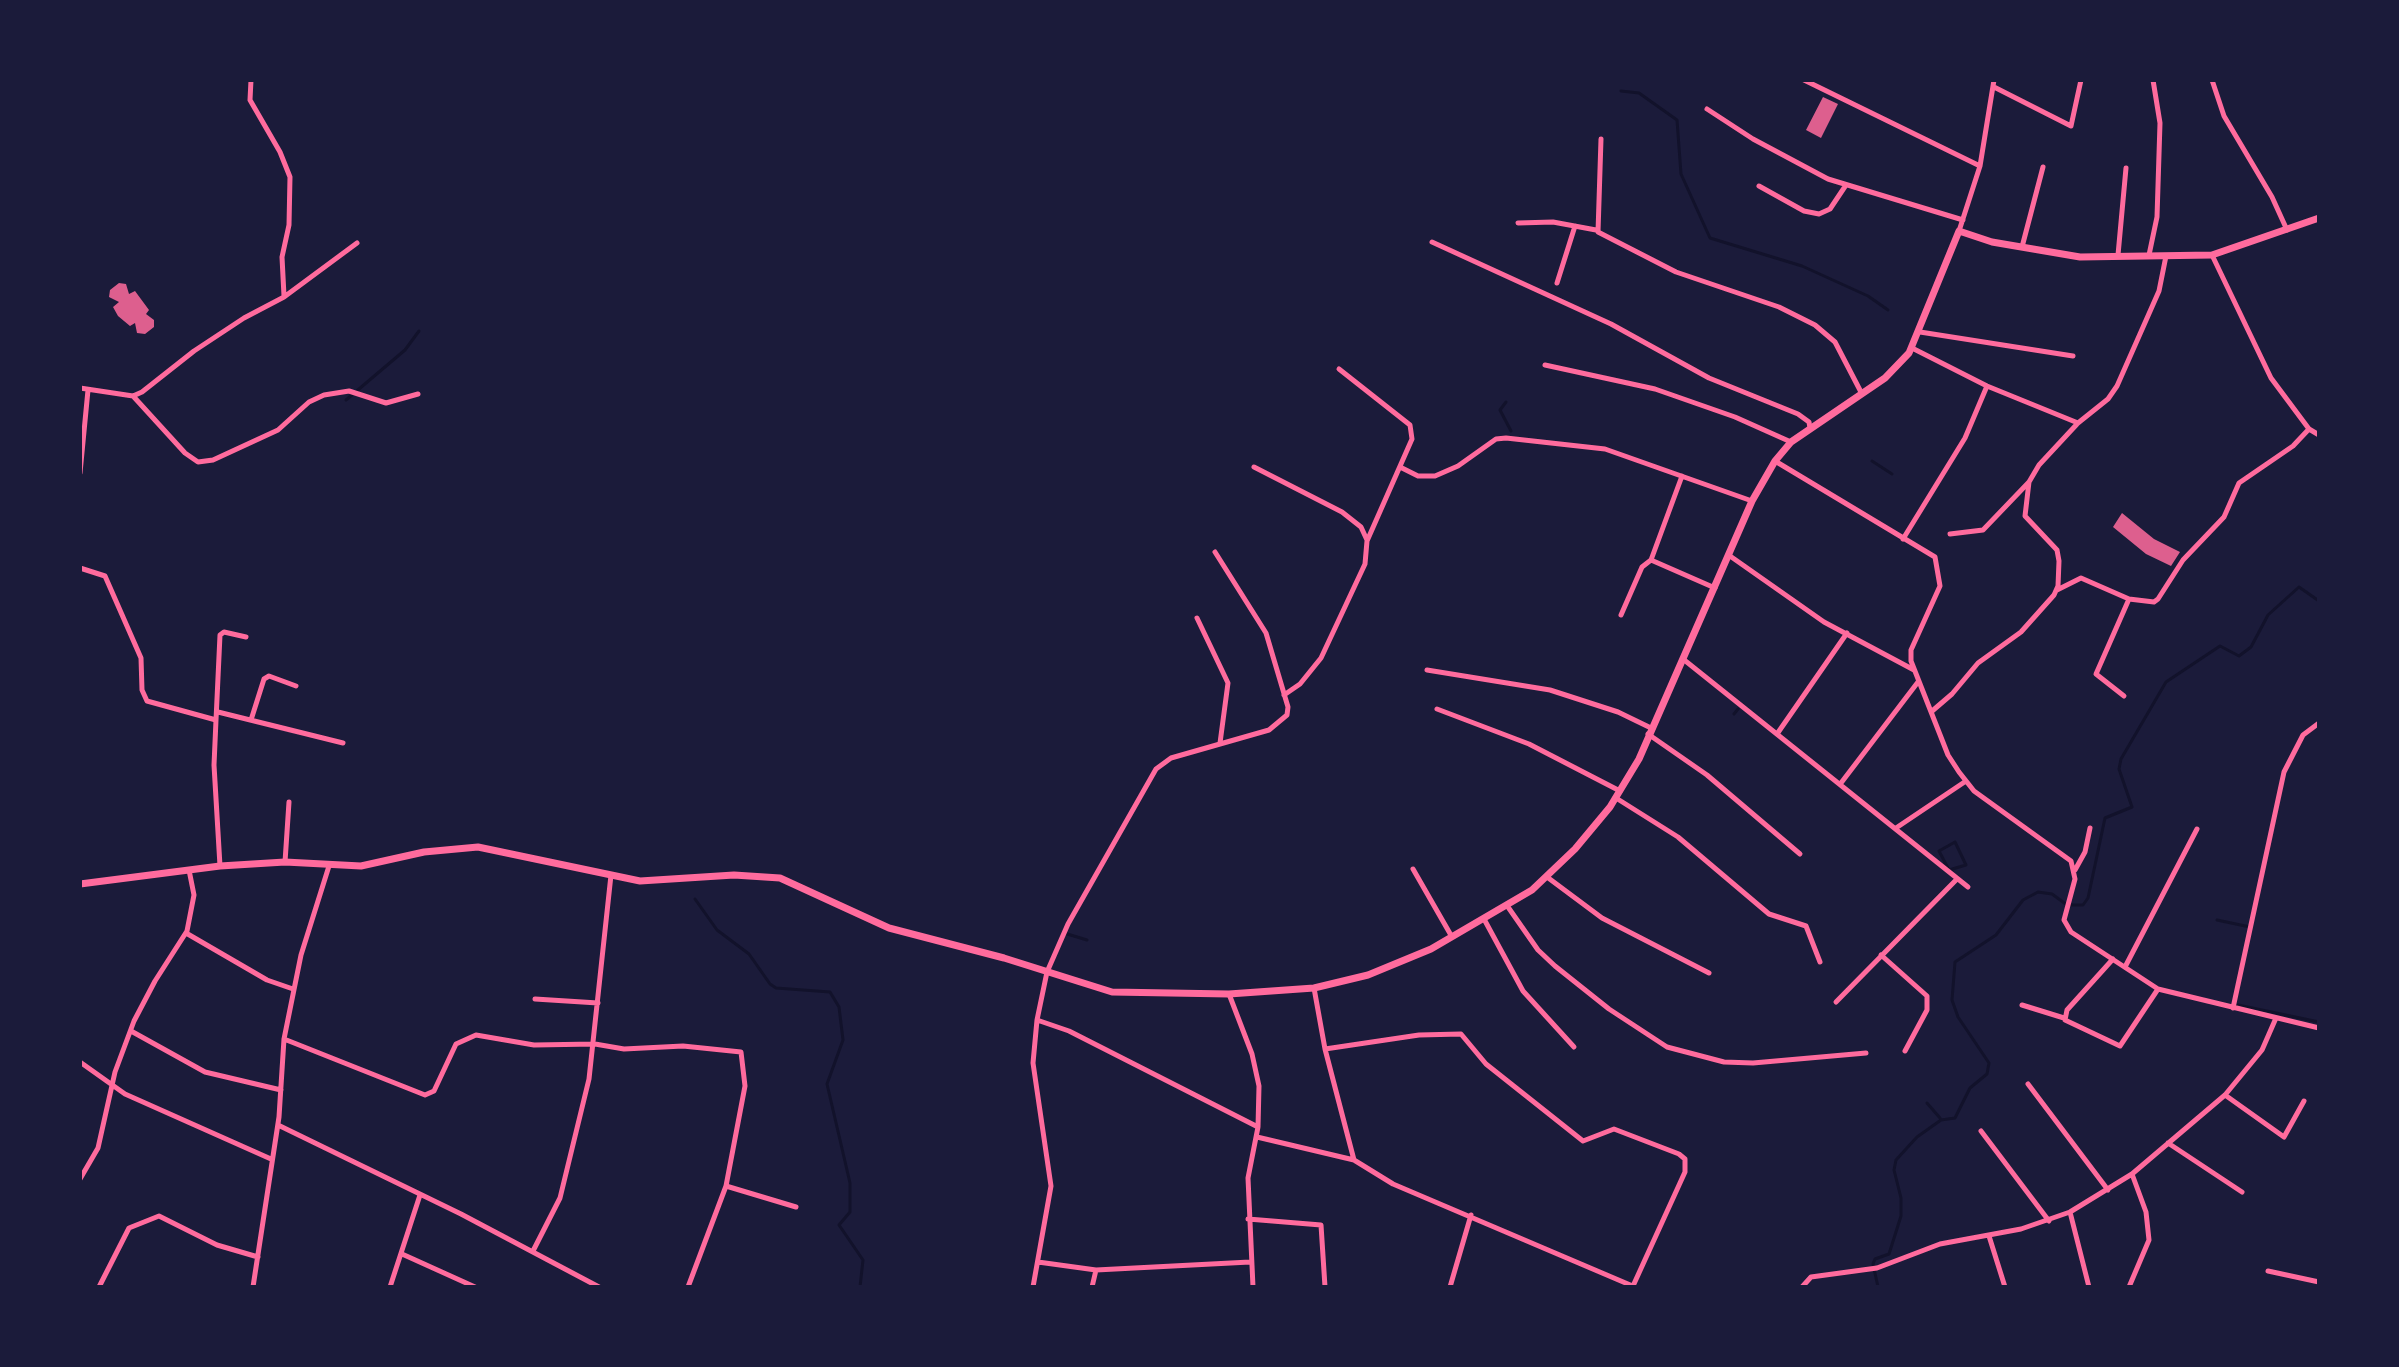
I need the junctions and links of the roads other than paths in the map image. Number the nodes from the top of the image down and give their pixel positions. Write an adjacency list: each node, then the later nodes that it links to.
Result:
1 (251, 80): 29 (street)
2 (1804, 80): 9 (street)
3 (2081, 80): 6 (street)
4 (2153, 80): 25 (street)
5 (2212, 80): 19 (street)
6 (1993, 83): 9 (street)
7 (1707, 109): 12 (street)
8 (1601, 139): 18 (street)
9 (1980, 166): 15 (street)
10 (2043, 167): 23 (street)
11 (2126, 168): 24 (street)
12 (1846, 185): 13 (street); 15 (street)
13 (1759, 186)
14 (2319, 218): 19 (street)
15 (1963, 220): 20 (street)
16 (1518, 223): 17 (street)
17 (1575, 226): 18 (street); 28 (street)
18 (1596, 230): 39 (street)
19 (2287, 230): 26 (street)
20 (1959, 231): 23 (street); 30 (street)
21 (1432, 242): 42 (street)
22 (357, 243): 29 (street)
23 (2022, 247): 24 (street)
24 (2118, 255): 25 (street)
25 (2149, 255): 27 (street)
26 (2212, 255): 27 (street); 43 (street)
27 (2166, 256): 41 (street)
28 (1557, 283)
29 (284, 297): 40 (street)
30 (1920, 332): 31 (street); 32 (street)
31 (1912, 348): 35 (street); 39 (street)
32 (2073, 356)
33 (1545, 365): 45 (street)
34 (1339, 369): 48 (street)
35 (1987, 386): 41 (street); 54 (street)
36 (80, 388): 37 (street)
37 (88, 390): 40 (street); 49 (street)
38 (418, 394): 40 (street)
39 (1862, 394): 42 (street)
40 (133, 396)
41 (2078, 423): 51 (street)
42 (1810, 429): 45 (street)
43 (2309, 429): 44 (street); 62 (street)
44 (2319, 435)
45 (1791, 442): 46 (street)
46 (1775, 461): 52 (street); 54 (street)
47 (1254, 467): 55 (street)
48 (1400, 467): 50 (street); 55 (street)
49 (80, 473)
50 (1682, 476): 52 (street); 58 (street)
51 (2029, 482): 53 (street); 61 (street)
52 (1752, 501): 57 (street)
53 (1950, 534)
54 (1903, 539): 69 (street)
55 (1367, 541): 72 (street)
56 (1215, 552): 72 (street)
57 (1730, 556): 60 (street); 65 (street)
58 (1651, 560): 60 (street); 63 (street)
59 (80, 568): 77 (street)
60 (1715, 588): 67 (street)
61 (2056, 591): 62 (street); 76 (street)
62 (2129, 599): 73 (street)
63 (1621, 615)
64 (1197, 618): 83 (street)
65 (1847, 633): 69 (street); 81 (street)
66 (246, 637): 75 (street)
67 (1683, 659): 80 (street); 81 (street)
68 (1427, 670): 80 (street)
69 (1915, 670): 70 (street)
70 (1919, 681): 76 (street); 85 (street)
71 (296, 686): 78 (street)
72 (1284, 695): 83 (street)
73 (2124, 696)
74 (1437, 709): 86 (street)
75 (218, 712): 77 (street); 78 (street)
76 (1931, 712): 84 (street)
77 (216, 720): 93 (street)
78 (251, 720): 82 (street)
79 (2319, 723): 121 (street)
80 (1650, 731): 86 (street); 91 (street)
81 (1777, 734): 85 (street)
82 (343, 743)
83 (1220, 743): 111 (street)
84 (1966, 781): 88 (street); 97 (street)
85 (1841, 783): 88 (street)
86 (1617, 795): 99 (street); 109 (street)
87 (289, 802): 92 (street)
88 (1896, 828): 100 (street)
89 (2090, 828): 97 (street)
90 (2197, 829): 110 (street)
91 (1800, 854)
92 (285, 862): 93 (street); 94 (street)
93 (220, 866): 96 (street)
94 (329, 866): 98 (street); 114 (street)
95 (1413, 869): 106 (street)
96 (189, 870): 101 (street); 105 (street)
97 (2075, 871): 108 (street)
98 (611, 875): 111 (street); 119 (street)
99 (1547, 877): 103 (street); 112 (street)
100 (1957, 879): 102 (street); 107 (street)
101 (80, 884)
102 (1968, 887)
103 (1508, 907): 104 (street); 132 (street)
104 (1484, 919): 106 (street); 129 (street)
105 (186, 933): 114 (street); 126 (street)
106 (1453, 938): 113 (street)
107 (1881, 955): 118 (street); 131 (street)
108 (2113, 959): 110 (street); 122 (street)
109 (1820, 962)
110 (2125, 967): 115 (street)
111 (1047, 972): 116 (street); 124 (street)
112 (1709, 973)
113 (1314, 988): 116 (street); 130 (street)
114 (293, 989): 127 (street)
115 (2158, 989): 121 (street); 122 (street)
116 (1229, 994): 140 (street)
117 (535, 999): 119 (street)
118 (1836, 1002)
119 (598, 1003): 128 (street)
120 (2022, 1005): 122 (street)
121 (2232, 1008): 123 (street)
122 (2064, 1018)
123 (2276, 1018): 125 (street); 137 (street)
124 (1037, 1020): 140 (street); 161 (street)
125 (2319, 1028)
126 (131, 1031): 135 (street); 136 (street)
127 (284, 1039): 128 (street); 136 (street)
128 (595, 1044): 148 (street); 158 (street)
129 (1574, 1047)
130 (1325, 1049): 145 (street); 166 (street)
131 (1905, 1051)
132 (1866, 1053)
133 (80, 1062): 135 (street)
134 (2028, 1084): 149 (street)
135 (112, 1085): 144 (street); 147 (street)
136 (281, 1090): 139 (street)
137 (2225, 1095): 138 (street); 143 (street)
138 (2304, 1101)
139 (278, 1125): 144 (street); 151 (street)
140 (1258, 1127): 142 (street)
141 (1981, 1131): 156 (street)
142 (1257, 1137): 145 (street); 155 (street)
143 (2168, 1143): 146 (street); 150 (street)
144 (271, 1159): 160 (street)
145 (1354, 1160): 154 (street)
146 (2132, 1174): 149 (street); 181 (street)
147 (80, 1179)
148 (726, 1186): 152 (street); 172 (street)
149 (2108, 1190): 153 (street)
150 (2242, 1192)
151 (420, 1195): 158 (street); 159 (street)
152 (796, 1207)
153 (2070, 1212): 156 (street); 180 (street)
154 (1471, 1215): 166 (street); 177 (street)
155 (1248, 1219): 162 (street); 176 (street)
156 (2049, 1221): 157 (street)
157 (1989, 1236): 178 (street); 179 (street)
158 (533, 1251): 171 (street)
159 (402, 1254): 169 (street); 170 (street)
160 (258, 1257): 167 (street); 168 (street)
161 (1038, 1262): 163 (street); 173 (street)
162 (1250, 1262): 163 (street); 175 (street)
163 (1096, 1270): 174 (street)
164 (2268, 1271): 165 (street)
165 (2319, 1282)
166 (1634, 1286)
167 (99, 1287)
168 (253, 1287)
169 (390, 1287)
170 (475, 1287)
171 (599, 1287)
172 (688, 1287)
173 (1033, 1287)
174 (1092, 1287)
175 (1253, 1287)
176 (1325, 1287)
177 (1450, 1287)
178 (1802, 1287)
179 (2005, 1287)
180 (2089, 1287)
181 (2129, 1287)

